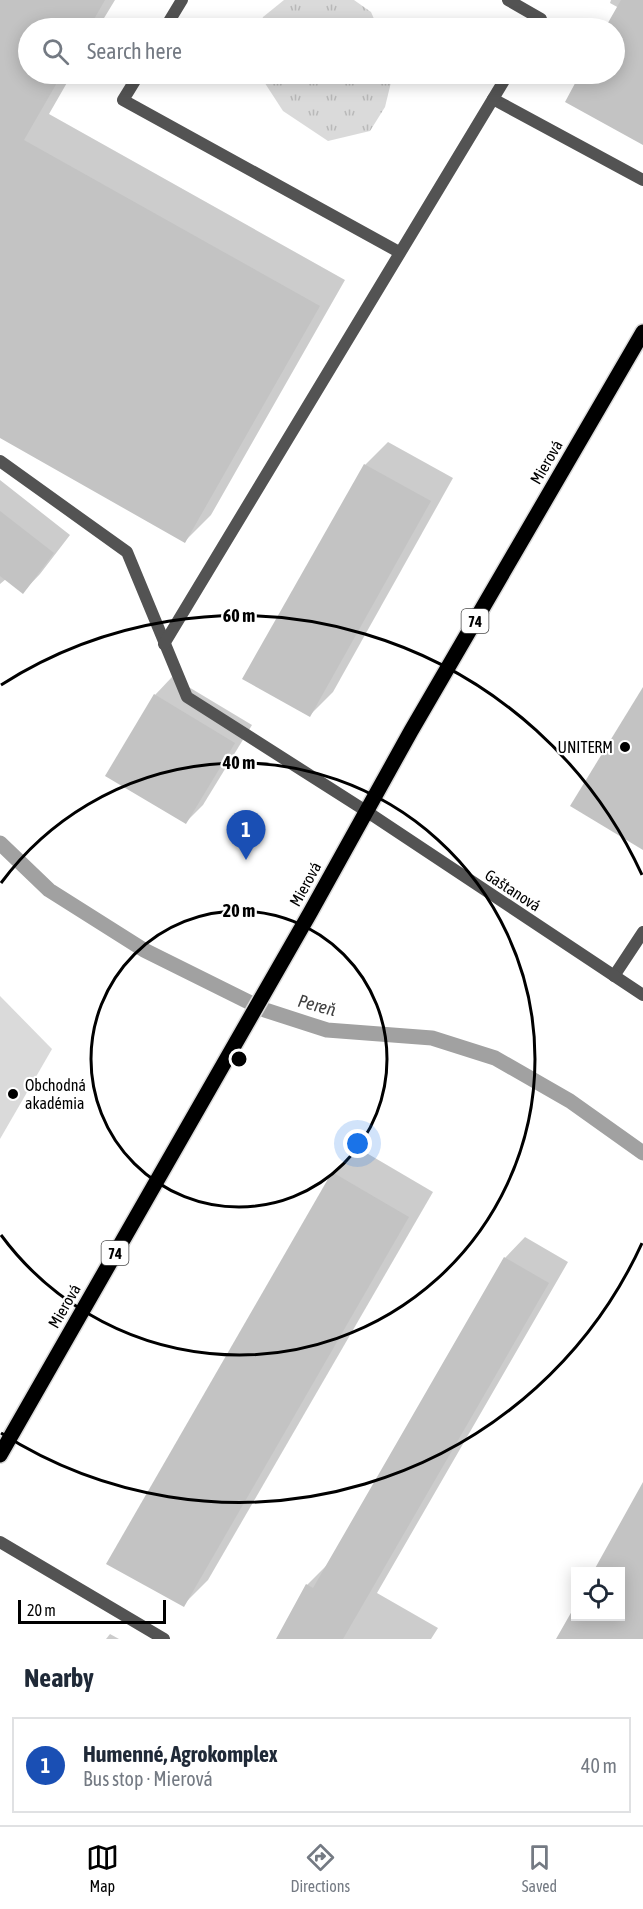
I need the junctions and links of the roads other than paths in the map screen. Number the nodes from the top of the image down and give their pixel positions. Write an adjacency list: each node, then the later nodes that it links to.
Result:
1 (182, 0): 3 (street)
2 (508, 0): 4 (street)
3 (171, 18)
4 (539, 18)
5 (133, 84): 9 (street)
6 (502, 84): 7 (street)
7 (493, 99): 8 (street); 9 (street)
8 (643, 180)
9 (399, 252): 12 (street)
10 (643, 332): 13 (main road, Mierová / 74)
11 (0, 461): 12 (street, Gaštanová)
12 (165, 644): 13 (street, Gaštanová)
13 (366, 811): 15 (street, Gaštanová); 17 (main road, Mierová / 74)
14 (643, 932): 15 (street)
15 (614, 976): 16 (street, Gaštanová)
16 (643, 995)
17 (0, 1455)
18 (0, 1542): 19 (street)
19 (164, 1639)

